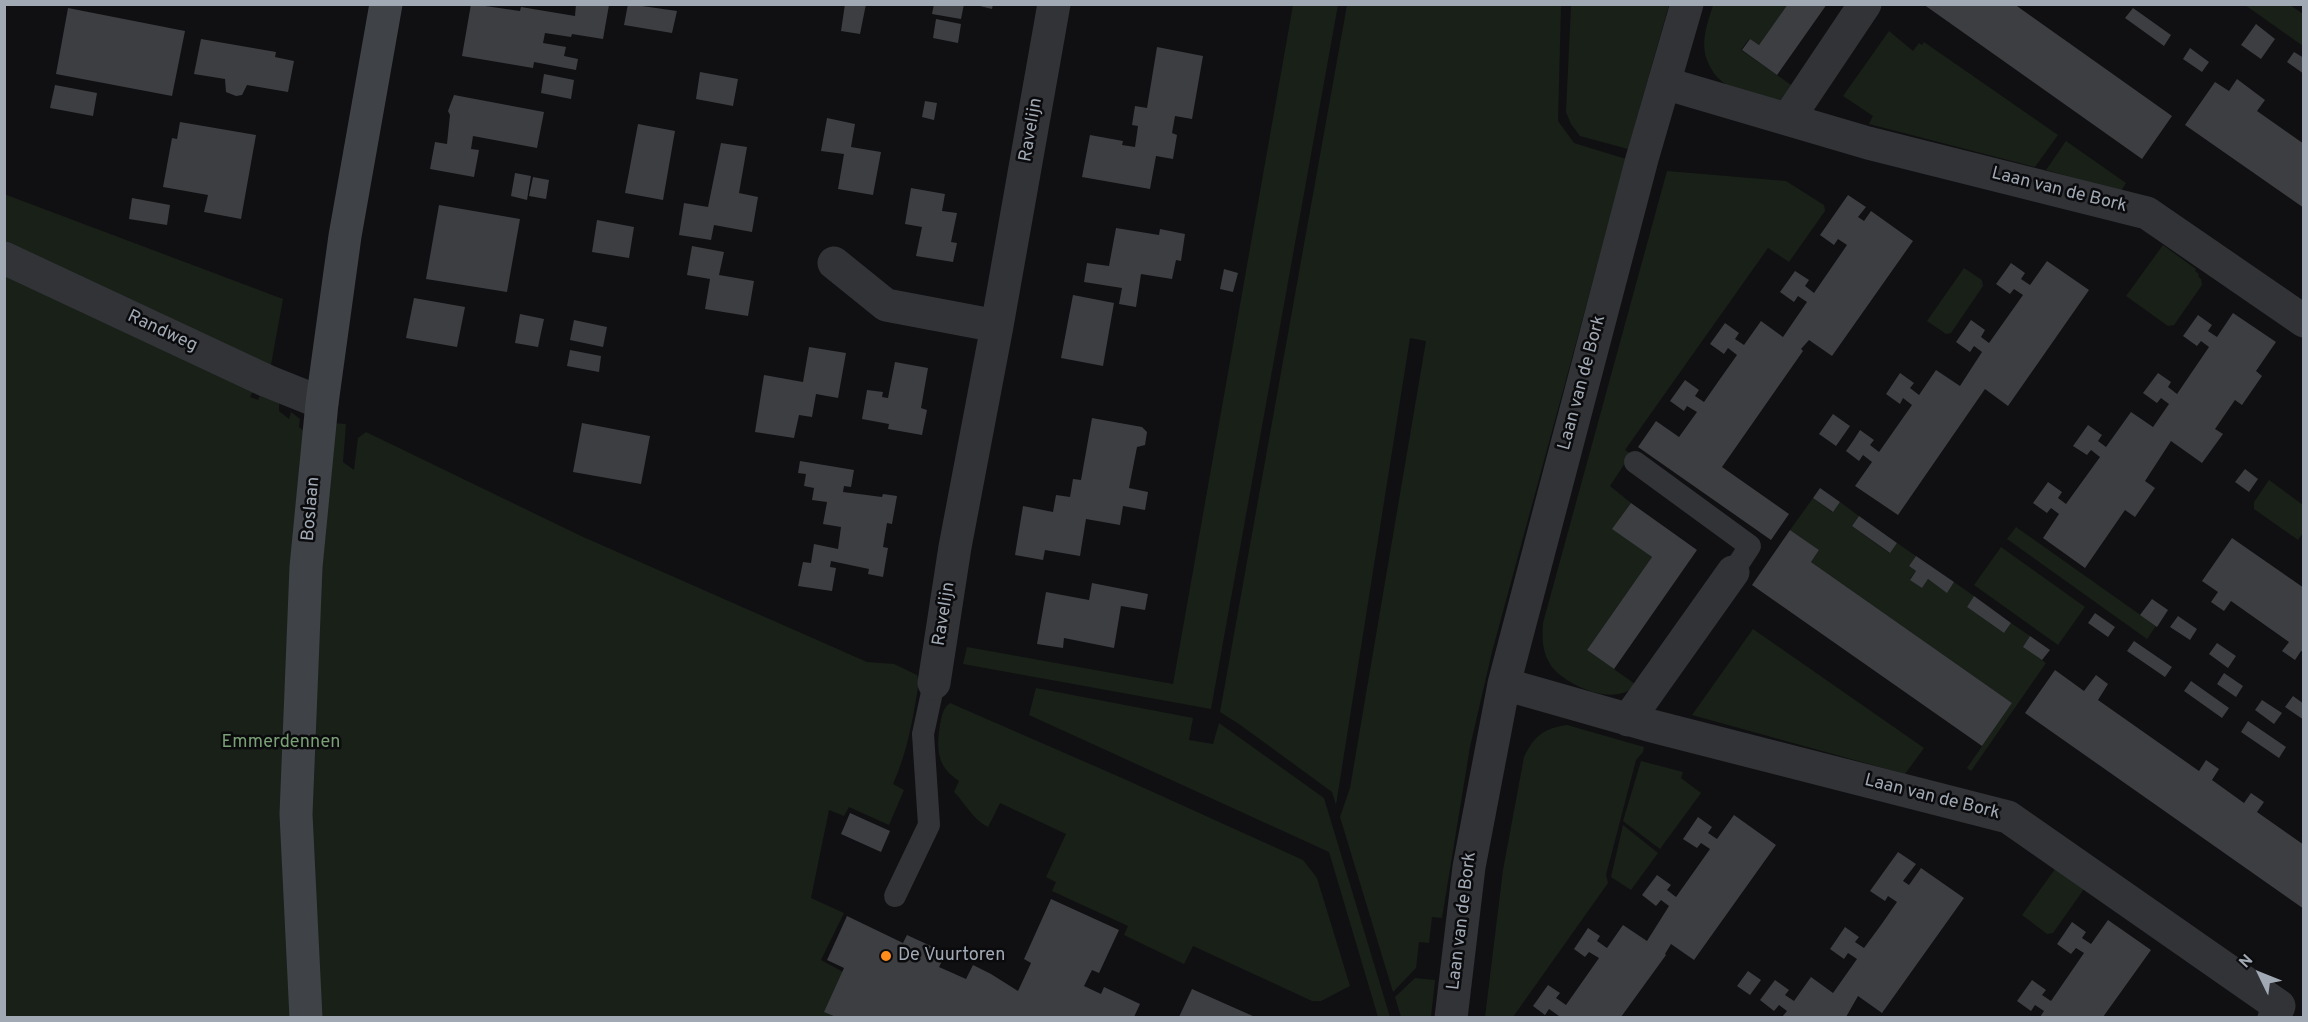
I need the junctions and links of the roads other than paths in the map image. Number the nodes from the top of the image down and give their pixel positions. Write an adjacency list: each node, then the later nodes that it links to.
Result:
1 (386, 4): 11 (main road, Boslaan)
2 (1054, 4): 10 (street, Ravelijn)
3 (1687, 4): 5 (street, Laan van de Bork)
4 (1865, 4): 6 (street)
5 (1664, 83): 6 (street, Laan van de Bork); 15 (street, Laan van de Bork)
6 (1788, 119): 9 (street, Laan van de Bork)
7 (4, 258): 11 (street, Randweg)
8 (834, 263): 10 (street)
9 (2304, 321)
10 (997, 326): 14 (street, Ravelijn)
11 (322, 403): 18 (main road, Boslaan)
12 (1635, 462): 13 (lane)
13 (1733, 572): 16 (street)
14 (934, 683): 17 (lane, Ravelijn)
15 (1504, 684): 16 (street, Laan van de Bork); 19 (street, Laan van de Bork)
16 (1628, 720): 20 (street, Laan van de Bork)
17 (895, 896)
18 (306, 1017)
19 (1451, 1017)
20 (2274, 1017)

